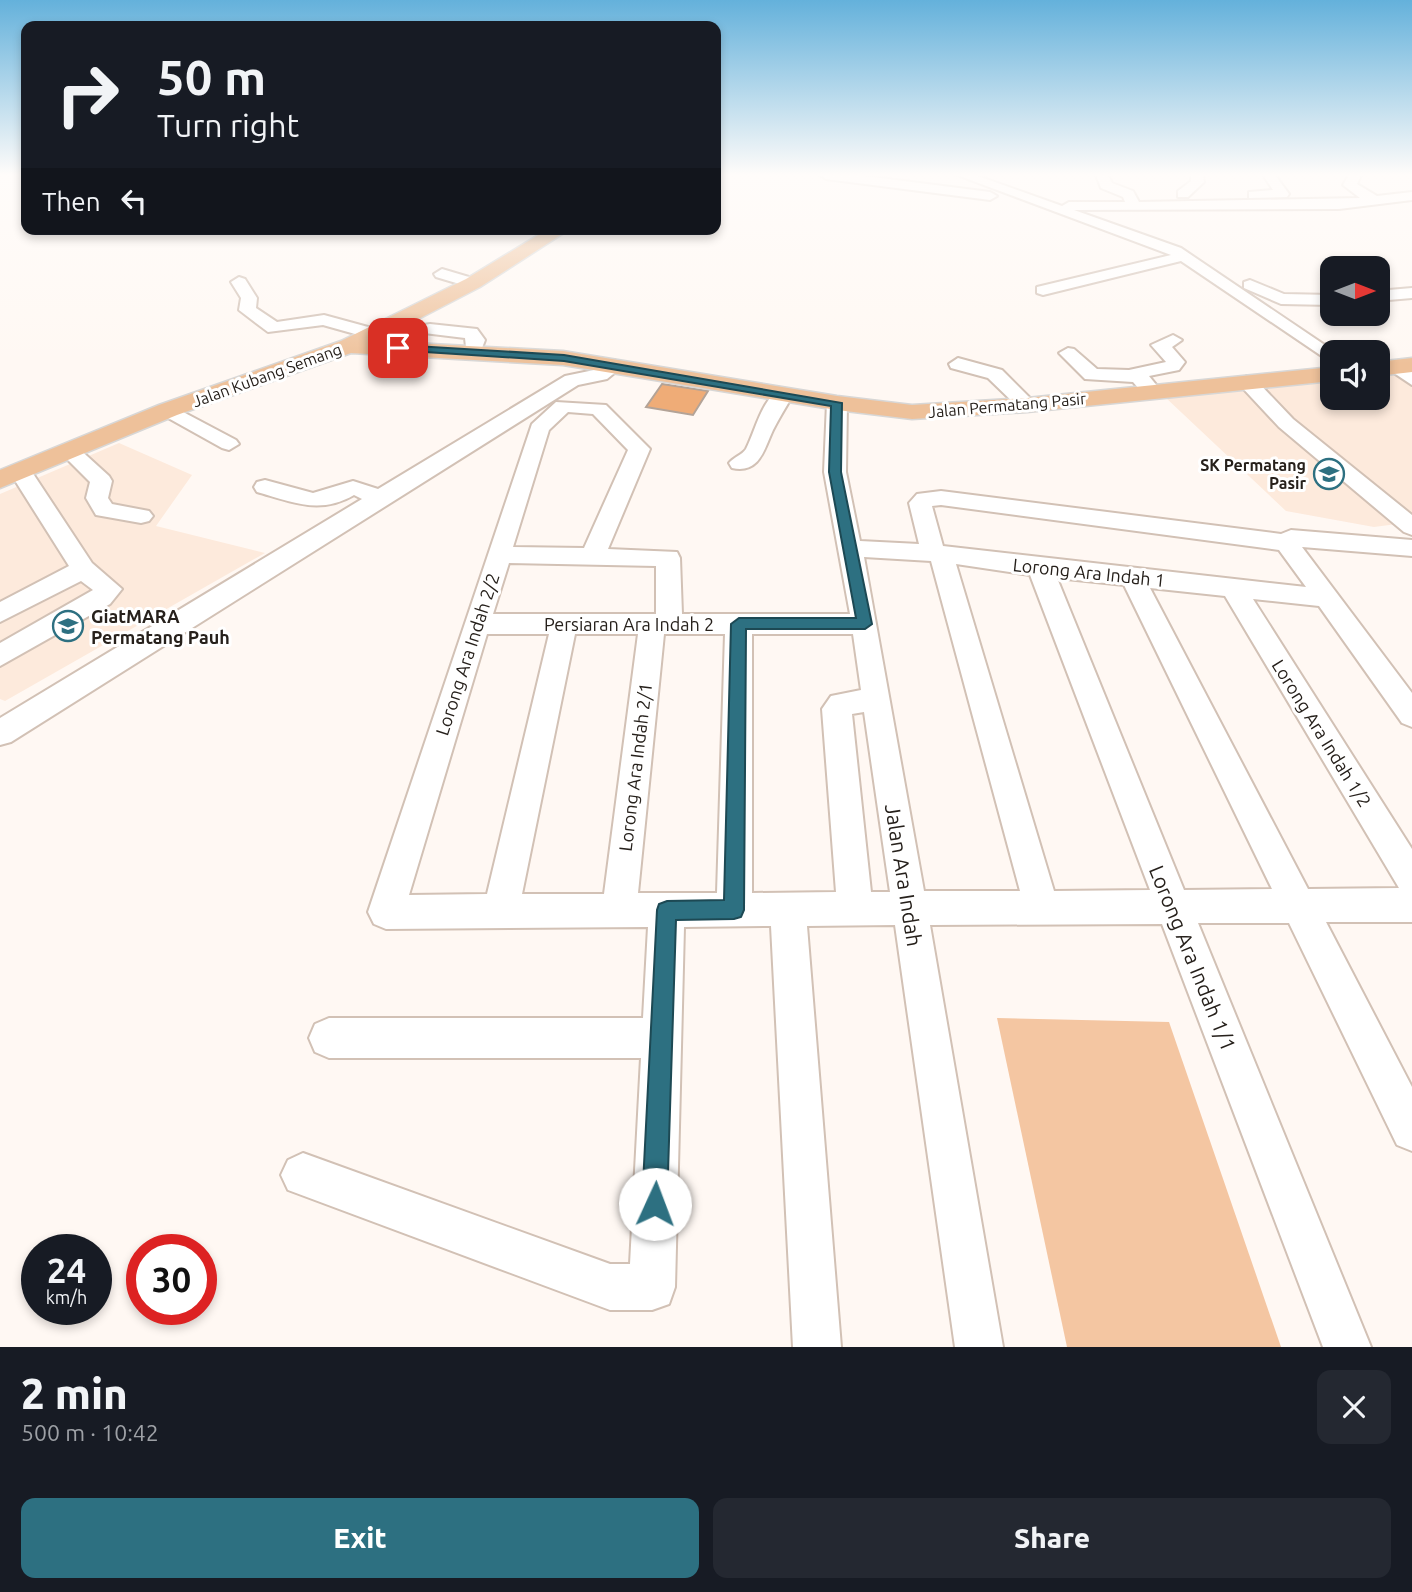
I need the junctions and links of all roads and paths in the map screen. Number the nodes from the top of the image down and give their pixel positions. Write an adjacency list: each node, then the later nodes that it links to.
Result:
1 (547, 238): 7 (main road, Jalan Kubang Semang)
2 (1136, 238): 3 (street)
3 (1184, 256): 5 (street); 8 (street)
4 (442, 274): 7 (street)
5 (1214, 275): 11 (street); 16 (street)
6 (239, 282): 13 (street)
7 (473, 283): 13 (main road, Jalan Kubang Semang)
8 (1043, 290)
9 (1412, 293): 10 (street)
10 (1390, 295)
11 (1320, 300)
12 (430, 329): 17 (street)
13 (373, 334): 15 (main road, Jalan Kubang Semang)
14 (1173, 340): 23 (street)
15 (349, 346): 17 (main road, Jalan Permatang Pasir); 27 (main road, Jalan Kubang Semang)
16 (1320, 350)
17 (473, 352): 20 (main road, Jalan Permatang Pasir)
18 (1068, 353): 23 (street)
19 (958, 364): 26 (street)
20 (614, 366): 24 (main road, Jalan Permatang Pasir); 33 (street)
21 (1320, 375): 22 (main road, Jalan Permatang Pasir)
22 (1247, 382): 23 (main road, Jalan Permatang Pasir); 35 (street)
23 (1144, 384): 26 (main road, Jalan Permatang Pasir)
24 (783, 395): 25 (main road, Jalan Permatang Pasir); 30 (street)
25 (837, 403): 26 (main road, Jalan Permatang Pasir); 37 (street, Jalan Ara Indah)
26 (1027, 405)
27 (168, 410): 28 (street); 29 (main road, Jalan Kubang Semang)
28 (229, 444)
29 (69, 450): 31 (main road, Jalan Kubang Semang); 34 (street)
30 (740, 463)
31 (7, 475): 43 (street)
32 (265, 487): 33 (street)
33 (380, 500): 56 (street)
34 (141, 516)
35 (1412, 527)
36 (1287, 543): 38 (street); 39 (street); 46 (street)
37 (852, 548): 39 (street, Lorong Ara Indah 1); 52 (street, Jalan Ara Indah)
38 (1412, 548)
39 (937, 553): 42 (street, Lorong Ara Indah 1); 62 (street)
40 (499, 555): 41 (street); 41 (street, Lorong Ara Indah 2/2); 48 (street, Lorong Ara Indah 2/2)
41 (592, 557): 50 (street, Lorong Ara Indah 2/1)
42 (1040, 568): 44 (street, Lorong Ara Indah 1); 60 (street, Lorong Ara Indah 1/1)
43 (83, 569): 47 (street); 53 (street)
44 (1132, 577): 45 (street, Lorong Ara Indah 1); 59 (street)
45 (1233, 588): 46 (street, Lorong Ara Indah 1); 57 (street, Lorong Ara Indah 1/2)
46 (1326, 598): 55 (street)
47 (0, 613)
48 (477, 624): 49 (street, Persiaran Ara Indah 2); 68 (street, Lorong Ara Indah 2/2)
49 (564, 624): 50 (street, Persiaran Ara Indah 2); 68 (street)
50 (660, 624): 51 (street, Persiaran Ara Indah 2); 65 (street, Lorong Ara Indah 2/1)
51 (739, 624): 52 (street, Persiaran Ara Indah 2); 67 (street)
52 (865, 624): 54 (street, Jalan Ara Indah)
53 (0, 656)
54 (876, 699): 61 (street, Jalan Ara Indah); 64 (street)
55 (1412, 715)
56 (0, 733)
57 (1412, 879)
58 (1412, 905): 59 (street)
59 (1300, 906): 60 (street); 71 (street)
60 (1172, 907): 62 (street); 75 (street, Lorong Ara Indah 1/1)
61 (909, 908): 62 (street); 64 (street); 74 (street, Jalan Ara Indah)
62 (1042, 908)
63 (788, 909): 64 (street); 67 (street); 73 (street)
64 (855, 909)
65 (619, 910): 66 (street); 68 (street)
66 (667, 910): 67 (street); 70 (street)
67 (734, 910)
68 (501, 911)
69 (329, 1038): 70 (street)
70 (662, 1038): 72 (street)
71 (1412, 1130)
72 (303, 1175)
73 (817, 1347)
74 (979, 1347)
75 (1347, 1347)

